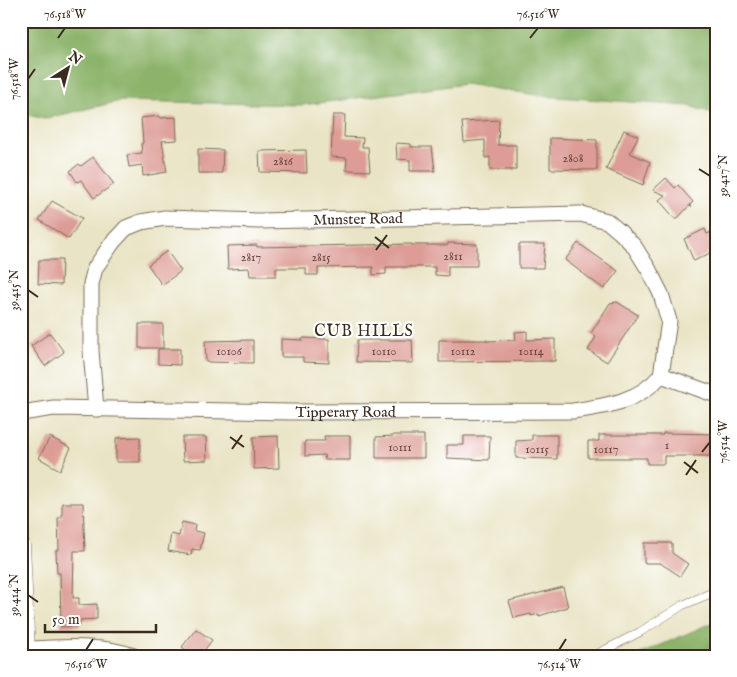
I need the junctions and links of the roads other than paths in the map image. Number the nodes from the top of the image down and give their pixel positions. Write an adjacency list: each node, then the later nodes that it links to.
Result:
1 (661, 375): 2 (street); 3 (street, Tipperary Road); 3 (street, Munster Road)
2 (716, 395)
3 (96, 409): 4 (street, Tipperary Road)
4 (21, 413)
5 (21, 545): 7 (street)
6 (716, 591): 9 (lane)
7 (26, 652): 8 (street)
8 (134, 656)
9 (593, 656)

